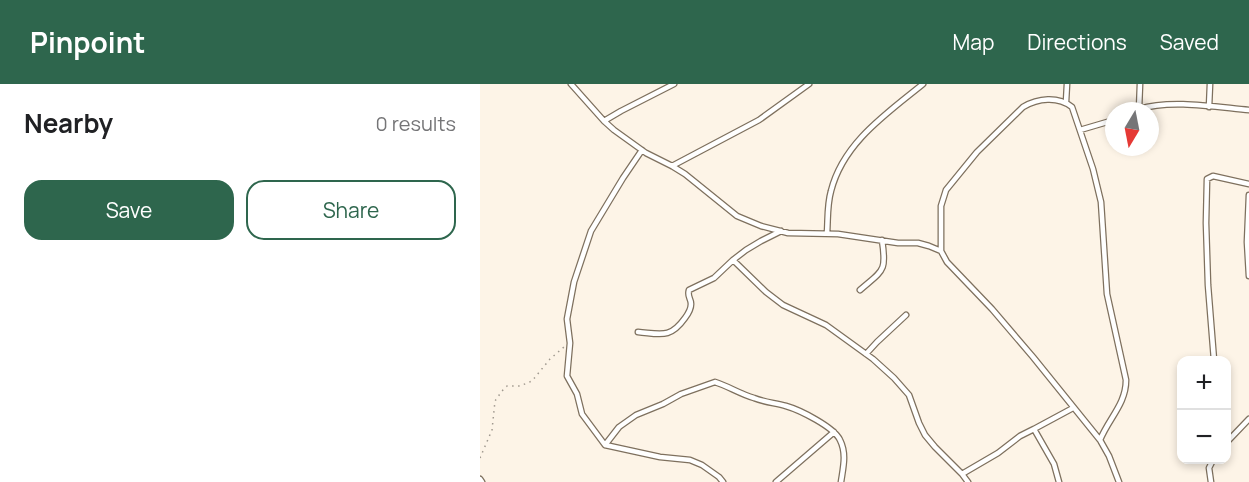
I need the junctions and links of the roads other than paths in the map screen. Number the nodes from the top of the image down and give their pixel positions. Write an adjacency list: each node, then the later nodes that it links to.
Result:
1 (571, 84): 13 (street)
2 (674, 84): 13 (street)
3 (809, 84): 17 (street)
4 (923, 84): 21 (street)
5 (1067, 84): 8 (street)
6 (1140, 84): 9 (street)
7 (1210, 84): 11 (street)
8 (1066, 102): 15 (street); 23 (street)
9 (1138, 102)
10 (1159, 105): 11 (street)
11 (1209, 107): 12 (street)
12 (1249, 110)
13 (604, 122): 16 (street)
14 (1105, 123): 15 (street)
15 (1080, 130): 36 (street)
16 (642, 150): 17 (street); 37 (street)
17 (672, 166): 20 (street)
18 (1249, 184): 30 (street)
19 (1249, 195): 25 (street)
20 (781, 231): 21 (street); 24 (street)
21 (827, 233): 22 (street)
22 (882, 240): 23 (street); 26 (street)
23 (941, 251): 31 (street)
24 (733, 260): 28 (street); 29 (street)
25 (1249, 276)
26 (860, 290)
27 (906, 315): 29 (street)
28 (638, 332)
29 (866, 354): 39 (street)
30 (1214, 356)
31 (1073, 408): 33 (street); 36 (street)
32 (1249, 419): 35 (street)
33 (1034, 429): 39 (street); 44 (street)
34 (834, 432): 37 (street); 41 (street); 42 (street)
35 (1231, 439)
36 (1100, 440): 45 (street)
37 (605, 445): 40 (street)
38 (1211, 464): 46 (street)
39 (962, 474): 43 (street)
40 (723, 482)
41 (777, 482)
42 (841, 482)
43 (968, 482)
44 (1059, 482)
45 (1119, 482)
46 (1211, 482)

